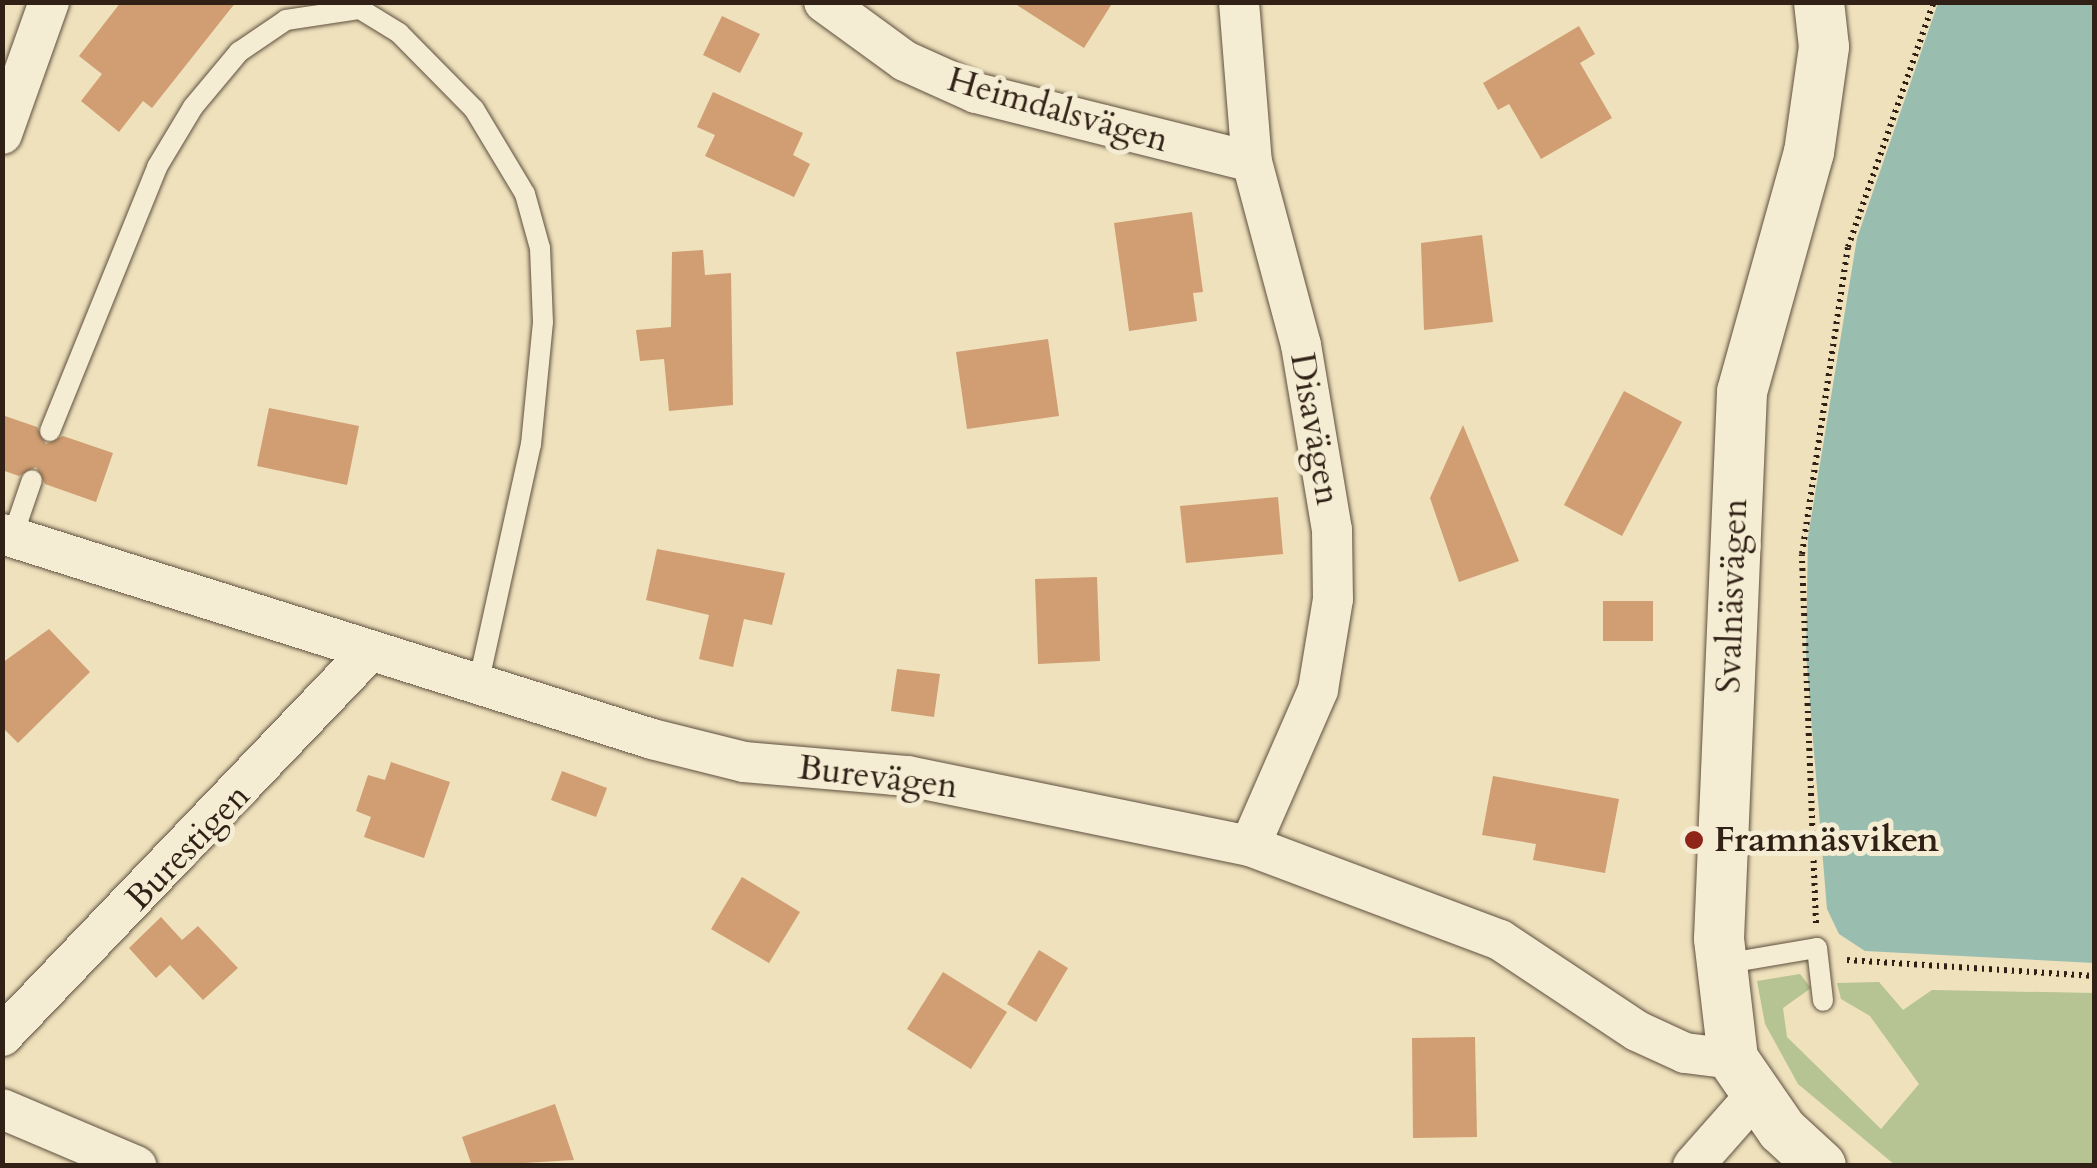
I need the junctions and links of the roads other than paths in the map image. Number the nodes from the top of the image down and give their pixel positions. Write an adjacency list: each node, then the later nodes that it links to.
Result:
1 (49, 2): 5 (street)
2 (824, 2): 6 (street, Heimdalsvägen)
3 (1239, 2): 6 (street, Disavägen)
4 (1820, 2): 13 (street, Svalnäsvägen)
5 (2, 134)
6 (1252, 162): 12 (street, Disavägen)
7 (50, 431): 11 (lane)
8 (32, 480): 9 (lane)
9 (7, 536): 10 (street, Burevägen)
10 (367, 654): 11 (street, Burevägen); 15 (street, Burestigen)
11 (478, 686): 12 (street, Burevägen)
12 (1250, 846): 16 (street, Burevägen)
13 (1721, 965): 14 (lane); 16 (street, Svalnäsvägen)
14 (1823, 1002)
15 (2, 1036)
16 (1744, 1077): 19 (street); 20 (street)
17 (2, 1109): 18 (street)
18 (136, 1166)
19 (1692, 1166)
20 (1821, 1166)

